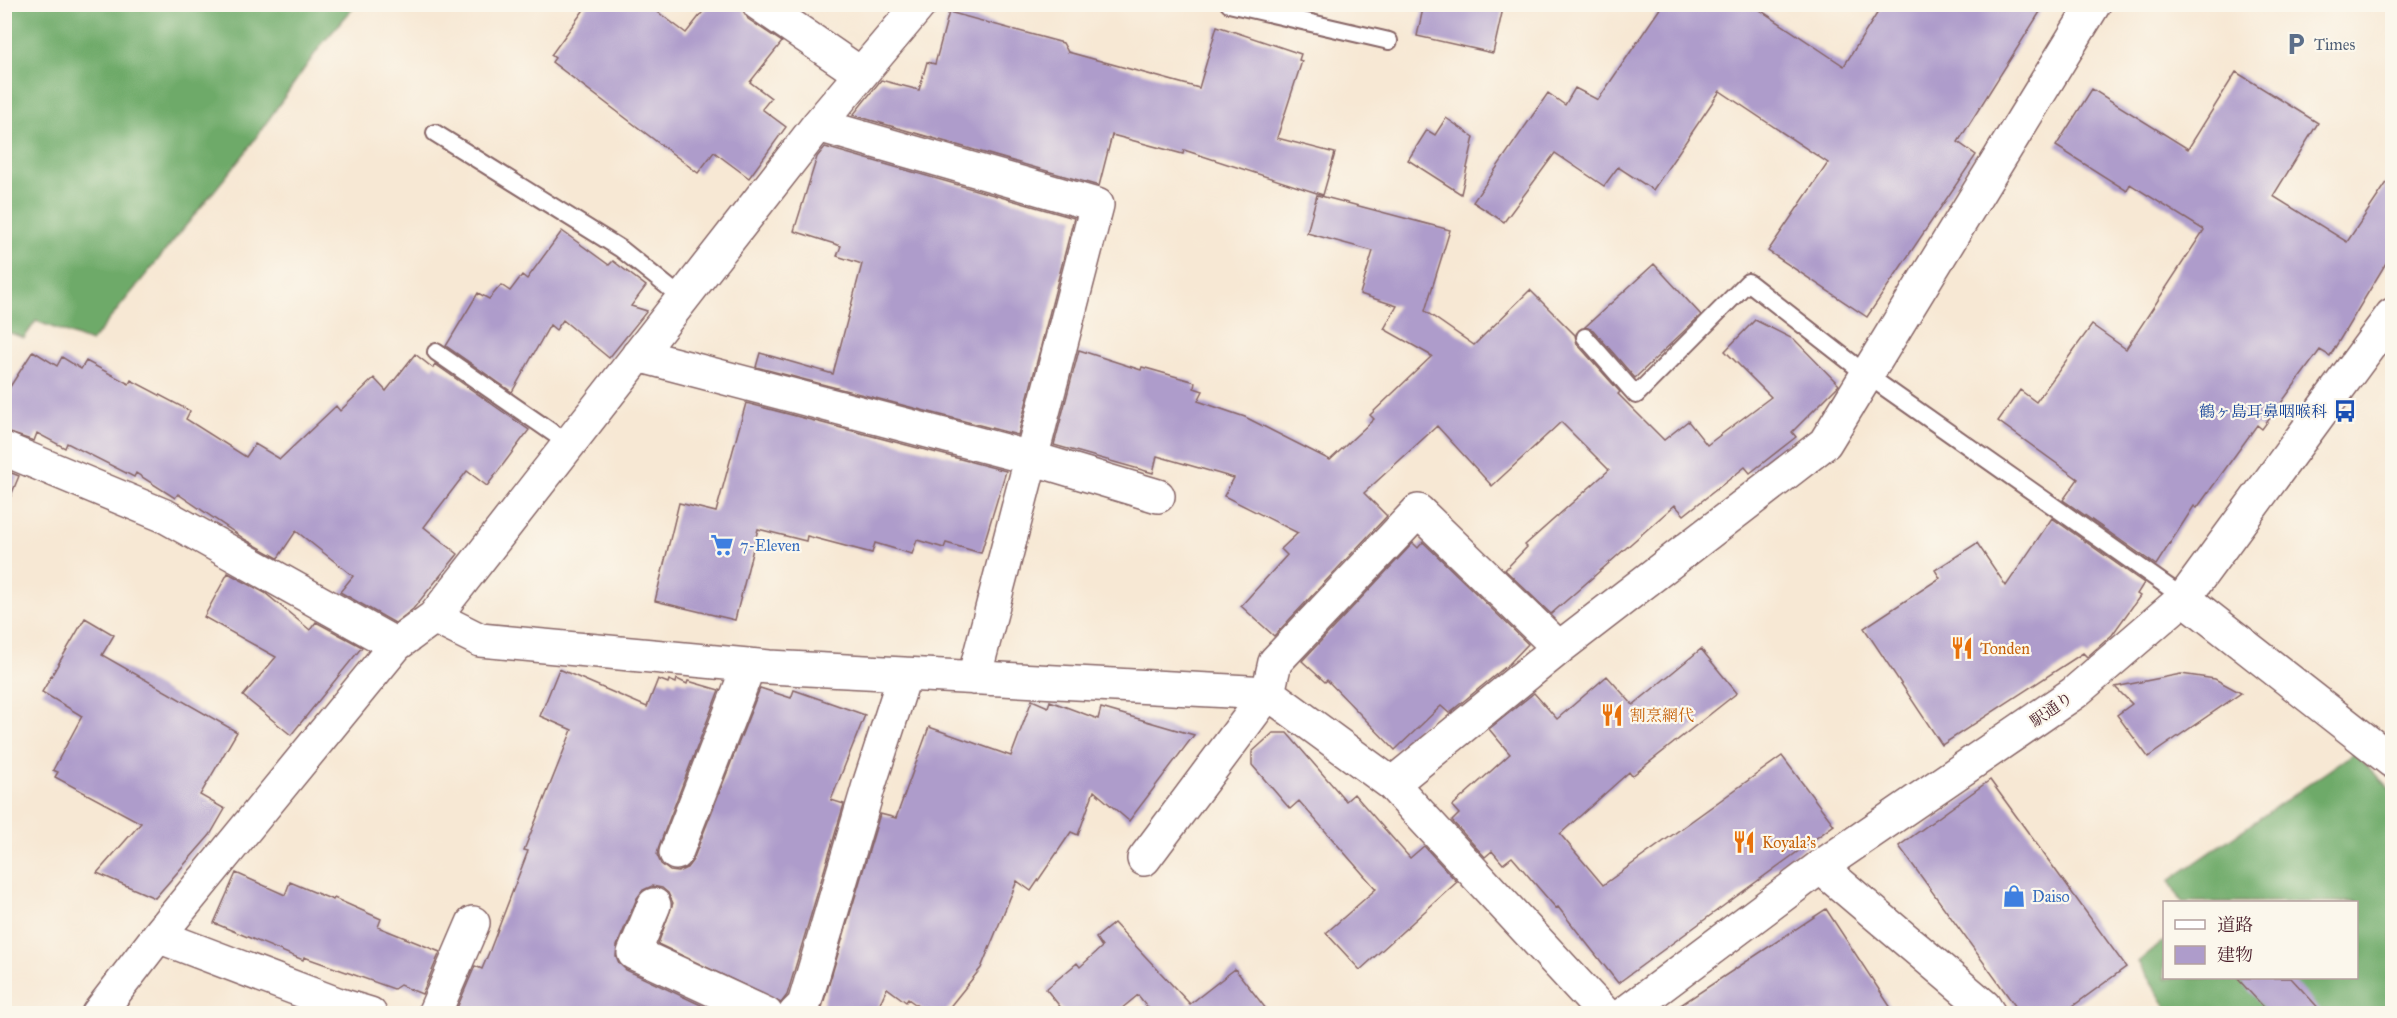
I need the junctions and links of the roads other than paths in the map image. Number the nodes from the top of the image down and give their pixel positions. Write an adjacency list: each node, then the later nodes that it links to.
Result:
1 (759, 4): 6 (street)
2 (920, 4): 6 (street)
3 (1229, 4): 5 (lane)
4 (2094, 4): 14 (street)
5 (1389, 41)
6 (861, 74): 7 (street)
7 (818, 125): 9 (street); 17 (street)
8 (435, 132): 9 (lane)
9 (682, 298): 13 (street)
10 (2392, 315): 19 (street, 駅通り)
11 (1586, 337): 14 (lane)
12 (436, 352): 15 (lane)
13 (638, 355): 15 (street); 17 (street)
14 (1867, 375): 19 (lane); 22 (street)
15 (569, 444): 20 (street)
16 (4, 449): 21 (street)
17 (1031, 458): 18 (street); 25 (street)
18 (1158, 496)
19 (2184, 598): 27 (street); 31 (street, 駅通り)
20 (434, 616): 21 (street); 23 (street)
21 (396, 645): 34 (street)
22 (1559, 648): 26 (street); 28 (street)
23 (749, 665): 24 (street); 29 (street)
24 (905, 674): 25 (street); 36 (street)
25 (974, 678): 26 (street)
26 (1268, 693): 28 (street); 30 (street)
27 (2392, 761)
28 (1392, 784): 41 (street)
29 (676, 853)
30 (1144, 859)
31 (1820, 867): 42 (street, 駅通り); 43 (street)
32 (654, 905): 40 (street)
33 (473, 923): 39 (street)
34 (158, 936): 35 (street); 37 (street)
35 (333, 1009): 38 (street)
36 (806, 1011)
37 (98, 1014)
38 (370, 1014)
39 (434, 1014)
40 (766, 1014)
41 (1605, 1014)
42 (1624, 1014)
43 (1989, 1014)

